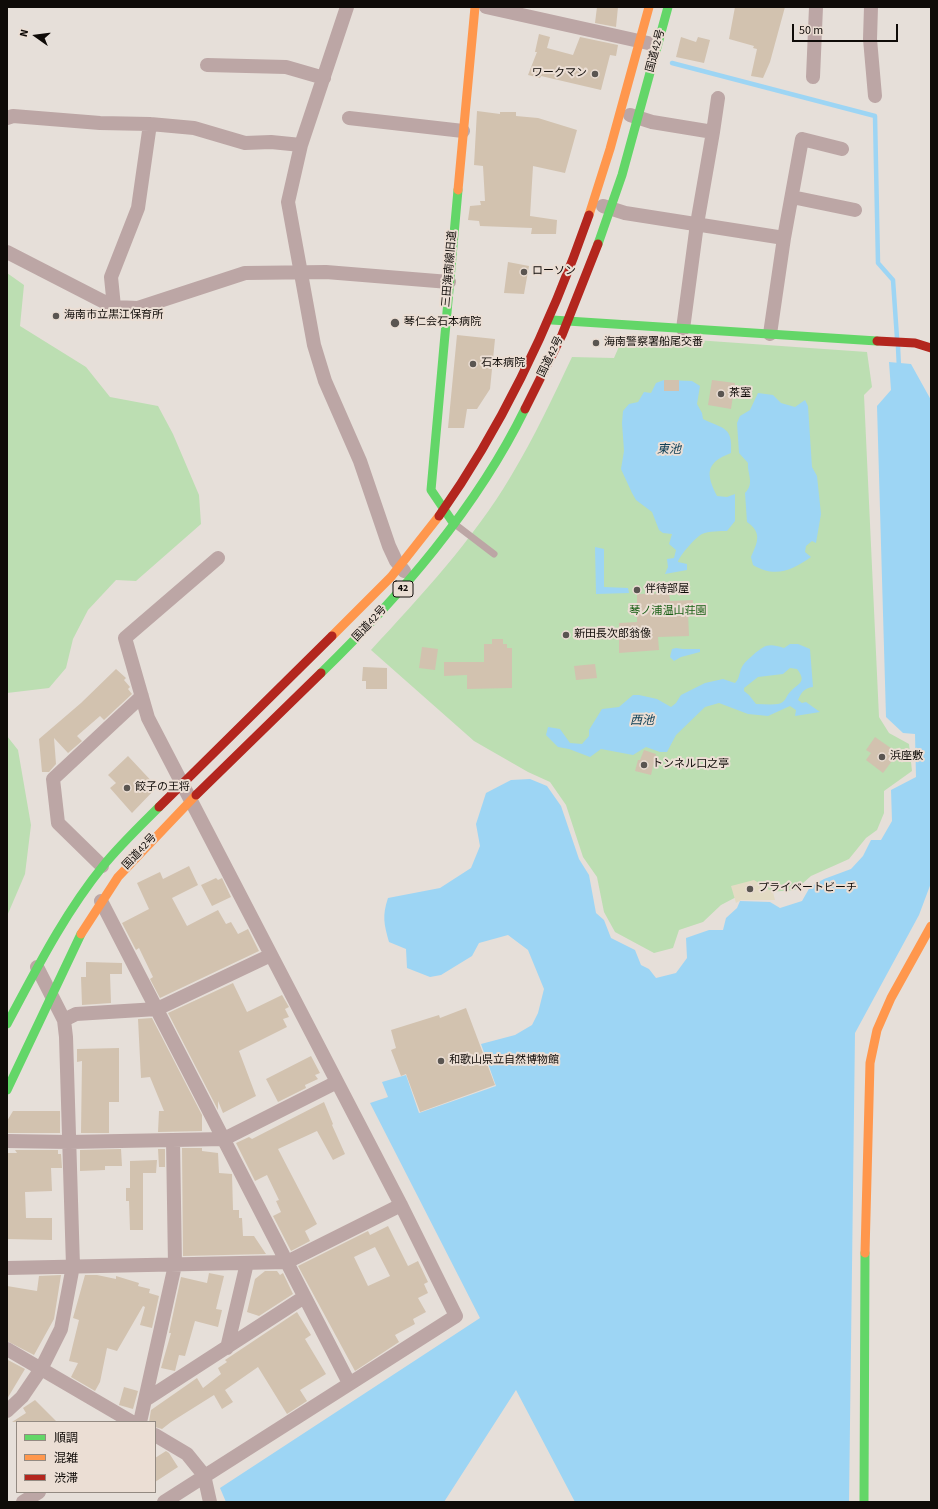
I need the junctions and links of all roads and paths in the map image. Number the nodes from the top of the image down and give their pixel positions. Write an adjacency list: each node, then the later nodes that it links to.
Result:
1 (347, 7): 12 (street)
2 (475, 7): 20 (main road, 三田海南線旧道)
3 (486, 7): 8 (street)
4 (649, 7): 8 (main road, 国道42号 / 42)
5 (668, 7): 9 (main road, 国道42号 / 42)
6 (816, 7): 11 (street)
7 (871, 7): 13 (street)
8 (640, 41): 9 (street); 15 (main road, 国道42号 / 42)
9 (658, 45): 18 (main road, 国道42号 / 42)
10 (207, 65): 12 (street)
11 (813, 77)
12 (324, 78): 22 (street)
13 (875, 96)
14 (718, 98): 21 (street)
15 (621, 113): 18 (street); 25 (main road, 国道42号 / 42)
16 (7, 118): 19 (street)
17 (350, 118): 20 (street)
18 (639, 118): 21 (street); 26 (main road, 国道42号 / 42)
19 (150, 124): 22 (street); 33 (street)
20 (464, 131): 32 (main road, 三田海南線旧道)
21 (713, 132): 28 (street)
22 (301, 145): 31 (street)
23 (842, 149): 24 (street)
24 (792, 197): 27 (street); 29 (street)
25 (593, 203): 26 (street); 34 (main road, 国道42号 / 42)
26 (611, 209): 28 (street); 35 (main road, 国道42号 / 42)
27 (855, 210)
28 (697, 224): 29 (street); 36 (street)
29 (784, 238): 37 (street)
30 (7, 252): 33 (street)
31 (300, 273): 32 (street); 33 (street); 43 (street)
32 (449, 282): 39 (main road, 三田海南線旧道)
33 (114, 307)
34 (548, 320): 35 (main road); 39 (main road, 国道42号 / 42)
35 (568, 321): 36 (main road); 40 (main road, 国道42号 / 42)
36 (683, 329): 37 (main road)
37 (770, 334): 38 (main road)
38 (931, 348)
39 (444, 510): 40 (main road, 三田海南線旧道); 43 (main road, 国道42号 / 42)
40 (455, 524): 41 (lane); 44 (main road, 国道42号 / 42)
41 (494, 554)
42 (218, 558): 45 (street)
43 (401, 567): 44 (street); 46 (main road, 国道42号 / 42)
44 (411, 579): 47 (main road, 国道42号 / 42)
45 (142, 696): 46 (street); 48 (street)
46 (182, 784): 47 (street); 48 (main road, 国道42号 / 42)
47 (190, 800): 49 (main road, 国道42号 / 42); 51 (street)
48 (102, 866): 52 (main road, 国道42号 / 42)
49 (101, 901): 53 (main road, 国道42号 / 42); 54 (street)
50 (931, 926): 84 (main road)
51 (271, 955): 54 (street); 57 (street)
52 (38, 967): 53 (street); 56 (main road, 国道42号 / 42)
53 (52, 996): 55 (street); 58 (main road, 国道42号 / 42)
54 (157, 1009): 55 (street); 59 (street)
55 (64, 1020): 62 (street)
56 (7, 1024)
57 (337, 1082): 59 (street); 63 (street)
58 (7, 1090)
59 (224, 1139): 60 (street); 64 (street)
60 (173, 1140): 62 (street); 66 (street)
61 (7, 1141): 62 (street)
62 (69, 1142): 67 (street)
63 (401, 1205): 64 (street); 73 (street)
64 (287, 1262): 65 (street); 69 (street)
65 (247, 1263): 66 (street); 70 (street)
66 (175, 1265): 67 (street); 74 (street)
67 (73, 1266): 68 (street); 72 (street)
68 (7, 1268)
69 (304, 1297): 70 (street); 73 (street)
70 (227, 1348): 74 (street)
71 (7, 1349): 72 (street)
72 (42, 1369): 75 (street); 76 (street)
73 (349, 1384): 79 (street)
74 (145, 1400): 77 (street)
75 (7, 1411)
76 (130, 1421)
77 (140, 1421)
78 (156, 1436): 79 (street)
79 (204, 1475): 82 (street); 83 (street)
80 (37, 1493): 81 (street)
81 (23, 1502)
82 (164, 1502)
83 (210, 1502)
84 (864, 1502)

